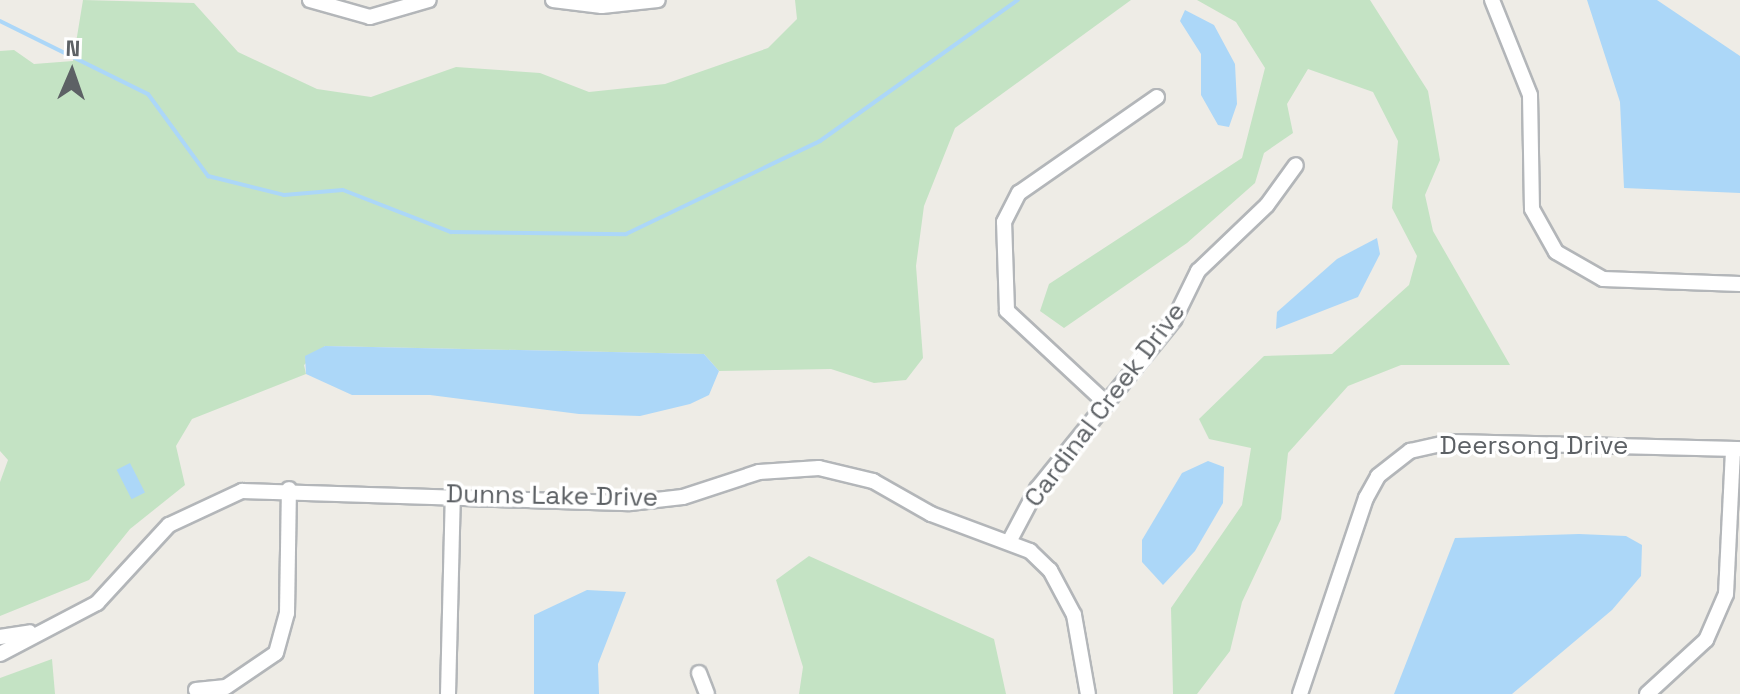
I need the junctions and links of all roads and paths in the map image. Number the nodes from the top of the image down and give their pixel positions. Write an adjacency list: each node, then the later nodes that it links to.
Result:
1 (310, 0): 2 (street)
2 (429, 0)
3 (553, 0): 6 (street)
4 (658, 0): 6 (street)
5 (1492, 0): 9 (street)
6 (602, 3)
7 (1157, 97): 10 (street)
8 (1296, 165): 10 (street, Cardinal Creek Drive)
9 (1740, 284)
10 (1107, 404): 14 (street, Cardinal Creek Drive)
11 (1736, 449): 23 (street, Deersong Drive); 24 (street)
12 (289, 489): 13 (street, Dunns Lake Drive); 15 (street, Dunns Lake Drive); 19 (street)
13 (453, 494): 14 (street, Dunns Lake Drive); 20 (street)
14 (1010, 540): 22 (street, Dunns Lake Drive)
15 (39, 631): 16 (street); 17 (street)
16 (0, 637)
17 (0, 654)
18 (699, 673): 21 (street)
19 (196, 690)
20 (448, 694)
21 (707, 694)
22 (1088, 694)
23 (1300, 694)
24 (1647, 694)

